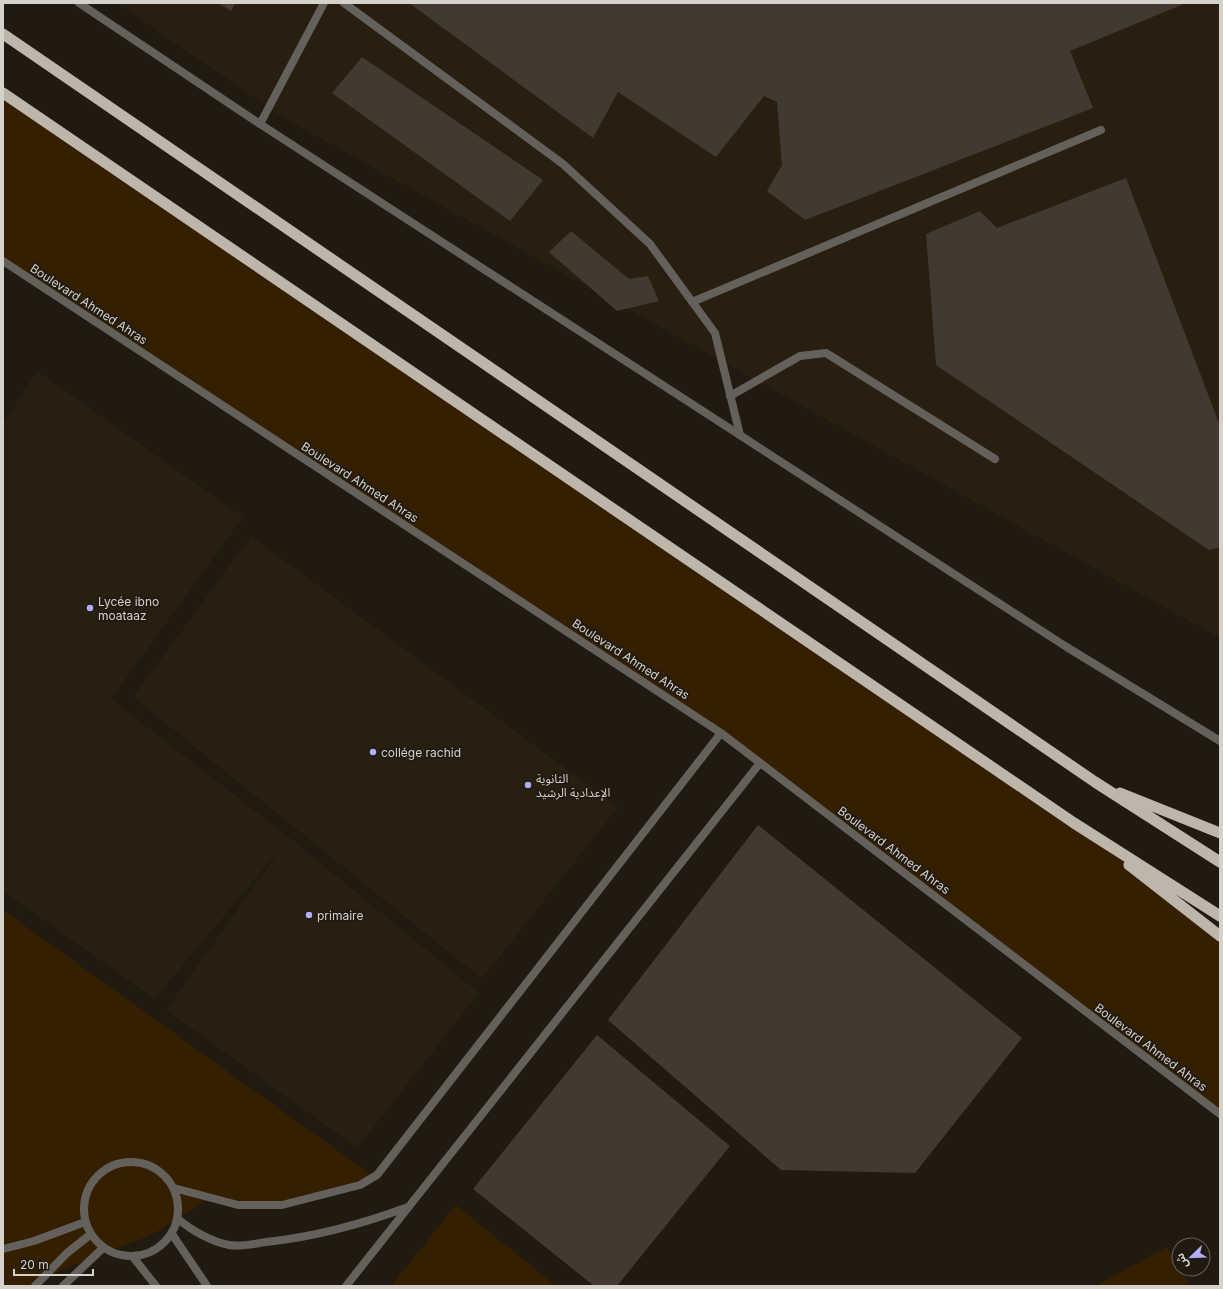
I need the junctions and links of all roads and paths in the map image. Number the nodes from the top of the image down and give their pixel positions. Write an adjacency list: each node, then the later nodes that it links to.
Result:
1 (79, 3): 6 (street)
2 (324, 3): 6 (street)
3 (344, 3): 9 (street)
4 (3, 34): 16 (highway)
5 (3, 93): 17 (highway)
6 (260, 124): 11 (street)
7 (1101, 130): 9 (street)
8 (3, 261): 13 (street, Boulevard Ahmed Ahras)
9 (692, 302): 10 (street)
10 (730, 396): 11 (street); 12 (street)
11 (740, 435): 14 (street)
12 (995, 459)
13 (721, 733): 15 (street, Boulevard Ahmed Ahras); 23 (street)
14 (1220, 741)
15 (760, 763): 22 (street, Boulevard Ahmed Ahras); 24 (street)
16 (1095, 782): 18 (highway); 19 (highway)
17 (1074, 823): 20 (highway); 21 (highway)
18 (1220, 833)
19 (1220, 862)
20 (1220, 916)
21 (1220, 936)
22 (1220, 1114)
23 (174, 1188): 25 (street); 26 (street)
24 (409, 1207): 25 (street); 36 (street)
25 (178, 1219): 28 (street)
26 (85, 1222): 27 (street); 30 (street)
27 (91, 1234): 29 (street); 32 (street)
28 (172, 1234): 31 (street); 35 (street)
29 (103, 1248): 31 (street); 33 (street)
30 (3, 1249)
31 (133, 1257): 34 (street)
32 (35, 1286)
33 (63, 1286)
34 (156, 1286)
35 (207, 1286)
36 (346, 1286)

